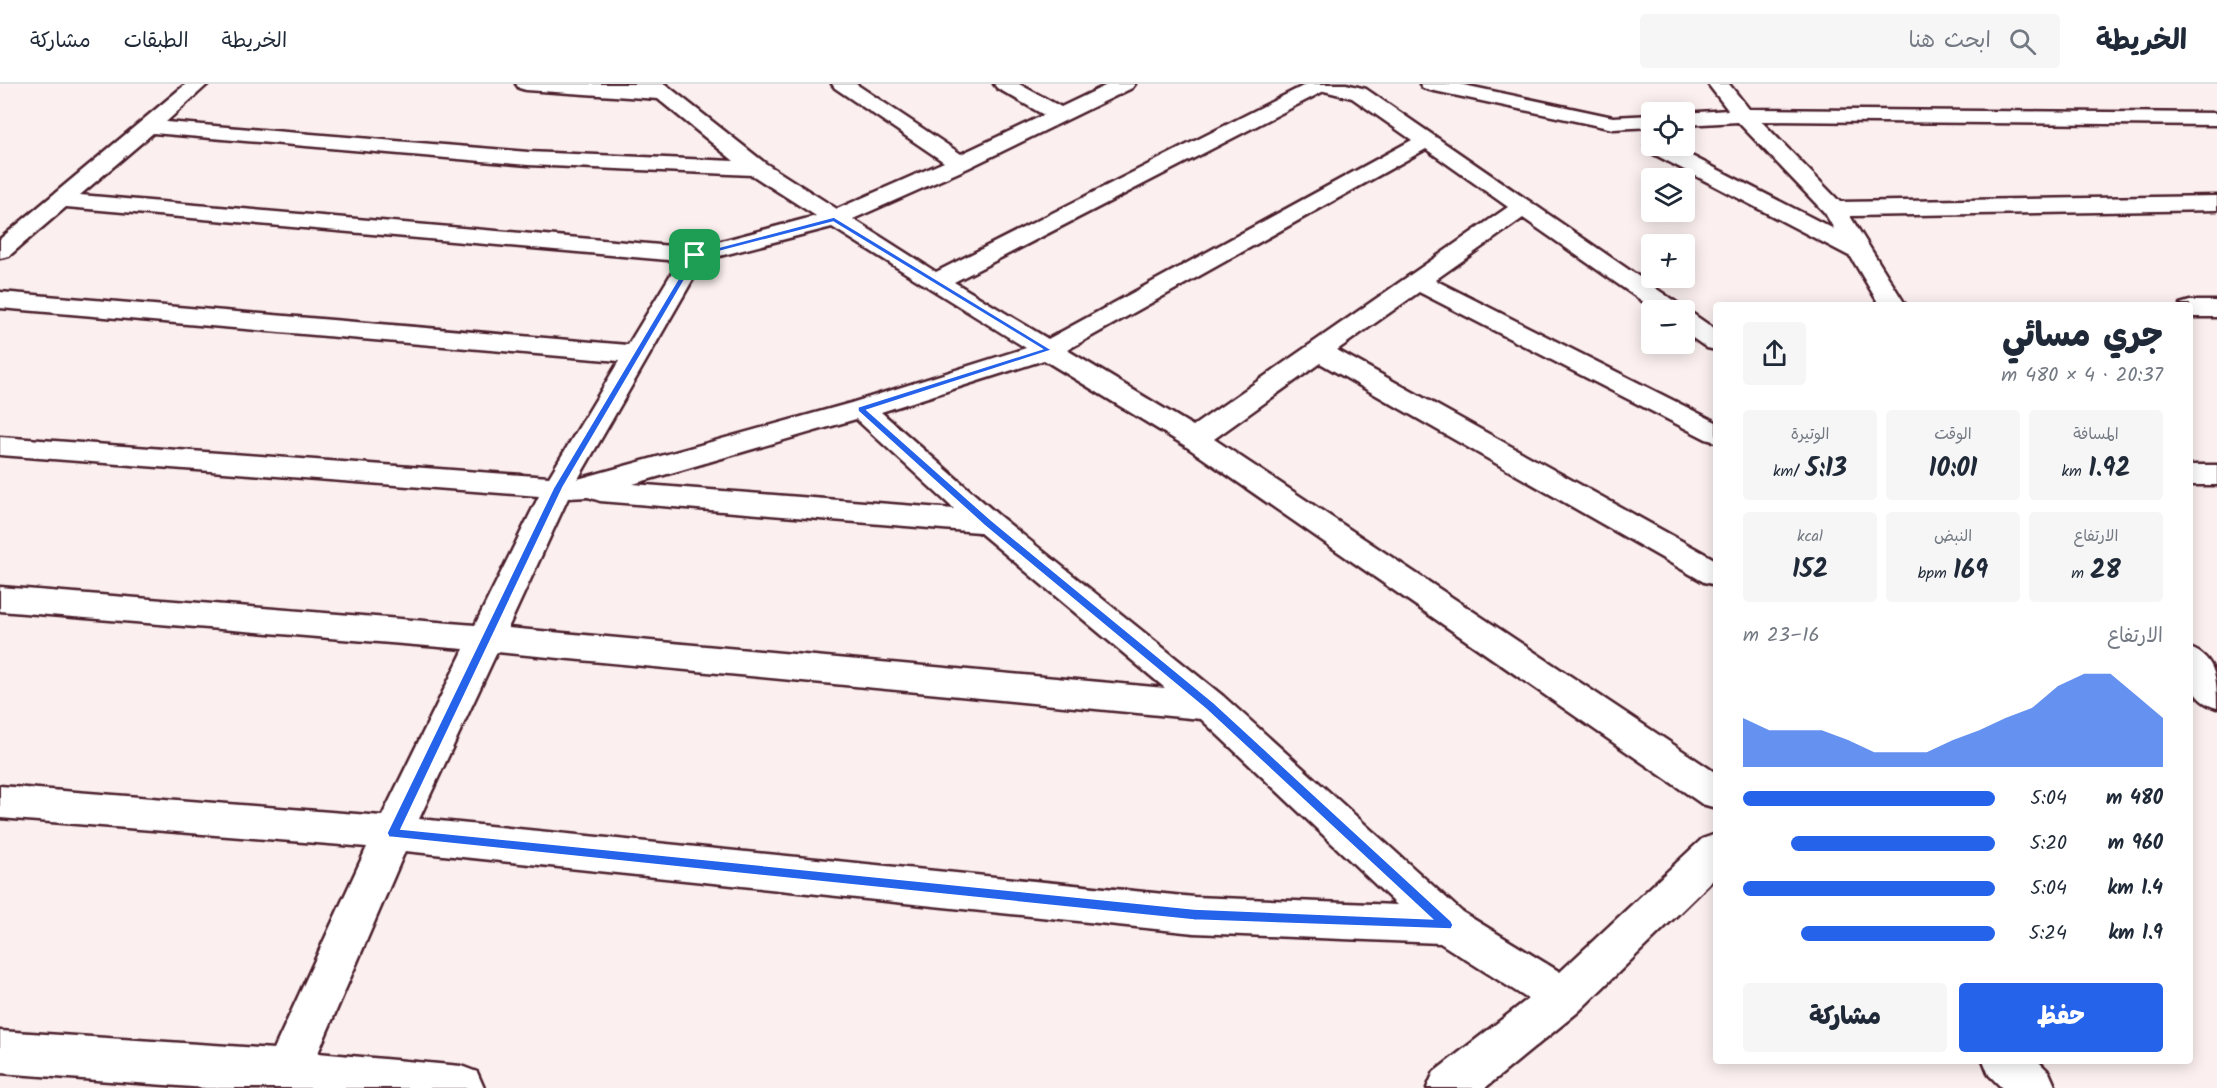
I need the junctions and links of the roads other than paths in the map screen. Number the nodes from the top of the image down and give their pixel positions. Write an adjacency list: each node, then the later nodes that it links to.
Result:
1 (198, 84): 17 (street)
2 (526, 84): 9 (street)
3 (842, 84): 21 (street)
4 (1004, 84): 11 (street)
5 (1125, 84): 11 (street)
6 (1320, 84): 10 (street); 31 (street)
7 (1430, 84): 16 (street)
8 (1718, 84): 12 (street)
9 (657, 88): 22 (street)
10 (1367, 89): 19 (street)
11 (1060, 115): 21 (street)
12 (1743, 115): 13 (street); 14 (street); 26 (street)
13 (1695, 118)
14 (2217, 118)
15 (1641, 122): 16 (street)
16 (1613, 123): 18 (street)
17 (146, 126): 22 (street); 23 (street)
18 (1641, 137)
19 (1425, 141): 25 (street); 40 (street)
20 (1675, 156): 29 (street)
21 (960, 163): 27 (street)
22 (757, 168): 27 (street)
23 (60, 200): 28 (street); 30 (street)
24 (2217, 203): 26 (street)
25 (1523, 207): 32 (street); 34 (street)
26 (1834, 209): 29 (street)
27 (834, 219): 30 (street); 31 (street)
28 (0, 251)
29 (1858, 251): 35 (street)
30 (695, 255): 42 (street)
31 (935, 282): 40 (street)
32 (1419, 282): 41 (street); 44 (street)
33 (0, 300): 42 (street)
34 (1657, 300)
35 (1891, 302)
36 (2193, 309): 37 (street)
37 (2217, 309)
38 (1695, 328): 39 (street)
39 (1713, 340)
40 (1048, 350): 43 (street); 45 (street)
41 (1320, 352): 45 (street); 51 (street)
42 (636, 354): 49 (street)
43 (861, 409): 49 (street); 50 (street)
44 (1713, 431)
45 (1194, 439): 59 (street)
46 (0, 446): 49 (street)
47 (2193, 475): 48 (street)
48 (2217, 475)
49 (569, 488): 50 (street); 53 (street)
50 (987, 522): 58 (street)
51 (1713, 572)
52 (0, 599): 53 (street)
53 (484, 638): 58 (street); 61 (street)
54 (2193, 655): 55 (street)
55 (2217, 656)
56 (2193, 665): 57 (street)
57 (2217, 695)
58 (1210, 706): 63 (street)
59 (1713, 791)
60 (0, 802): 61 (street)
61 (393, 833): 63 (street); 67 (street)
62 (1713, 854): 64 (street)
63 (1447, 925): 64 (street)
64 (1563, 998): 69 (street)
65 (0, 1052): 67 (street)
66 (2009, 1064): 70 (street)
67 (284, 1080): 68 (street)
68 (461, 1088)
69 (1450, 1088)
70 (2033, 1088)

